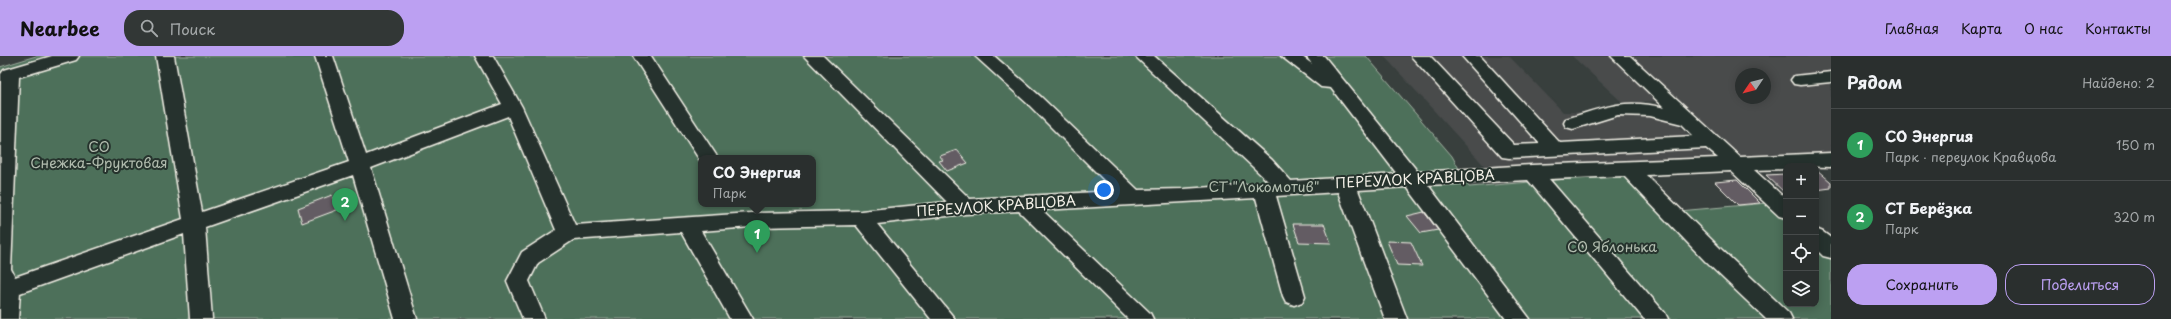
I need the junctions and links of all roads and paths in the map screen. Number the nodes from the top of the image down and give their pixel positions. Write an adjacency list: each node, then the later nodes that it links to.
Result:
1 (70, 56): 43 (street)
2 (165, 56): 38 (street)
3 (324, 56): 25 (street)
4 (484, 56): 17 (street)
5 (642, 56): 22 (street)
6 (813, 56): 34 (street)
7 (984, 56): 32 (street)
8 (1144, 56): 30 (street)
9 (1290, 56): 16 (street)
10 (1315, 56): 16 (street)
11 (1420, 56): 21 (street)
12 (1471, 56): 21 (street)
13 (1620, 56): 18 (street)
14 (1831, 77): 15 (street)
15 (1800, 80)
16 (1345, 96): 28 (street)
17 (513, 107): 25 (street); 40 (street)
18 (1687, 119): 19 (street); 20 (street)
19 (1573, 123)
20 (1711, 141): 21 (street); 24 (street)
21 (1556, 150)
22 (706, 155)
23 (1831, 160): 24 (street, ПЕРЕУЛОК КРАВЦОВА)
24 (1734, 163): 26 (street, ПЕРЕУЛОК КРАВЦОВА); 35 (street)
25 (360, 165): 38 (street); 47 (street)
26 (1628, 168): 27 (street, ПЕРЕУЛОК КРАВЦОВА); 55 (street)
27 (1532, 172): 28 (street, ПЕРЕУЛОК КРАВЦОВА); 54 (street)
28 (1413, 180): 29 (street, ПЕРЕУЛОК КРАВЦОВА); 53 (street)
29 (1345, 183): 30 (street, ПЕРЕУЛОК КРАВЦОВА); 52 (street)
30 (1286, 188): 31 (street, ПЕРЕУЛОК КРАВЦОВА)
31 (1264, 191): 32 (street, ПЕРЕУЛОК КРАВЦОВА); 44 (street)
32 (1132, 196): 33 (street, ПЕРЕУЛОК КРАВЦОВА)
33 (1024, 204): 34 (street, ПЕРЕУЛОК КРАВЦОВА); 51 (street)
34 (965, 207): 37 (street, ПЕРЕУЛОК КРАВЦОВА)
35 (1783, 208)
36 (745, 212): 37 (street, ПЕРЕУЛОК КРАВЦОВА); 39 (street, ПЕРЕУЛОК КРАВЦОВА)
37 (861, 218): 50 (street)
38 (194, 223): 43 (street); 46 (street)
39 (687, 225): 40 (street, ПЕРЕУЛОК КРАВЦОВА); 49 (street)
40 (568, 233): 48 (street)
41 (1819, 240): 42 (street)
42 (1831, 250)
43 (9, 288): 45 (street)
44 (1294, 296)
45 (6, 319)
46 (201, 319)
47 (406, 319)
48 (534, 319)
49 (742, 319)
50 (944, 319)
51 (1142, 319)
52 (1396, 319)
53 (1519, 319)
54 (1657, 319)
55 (1781, 319)

